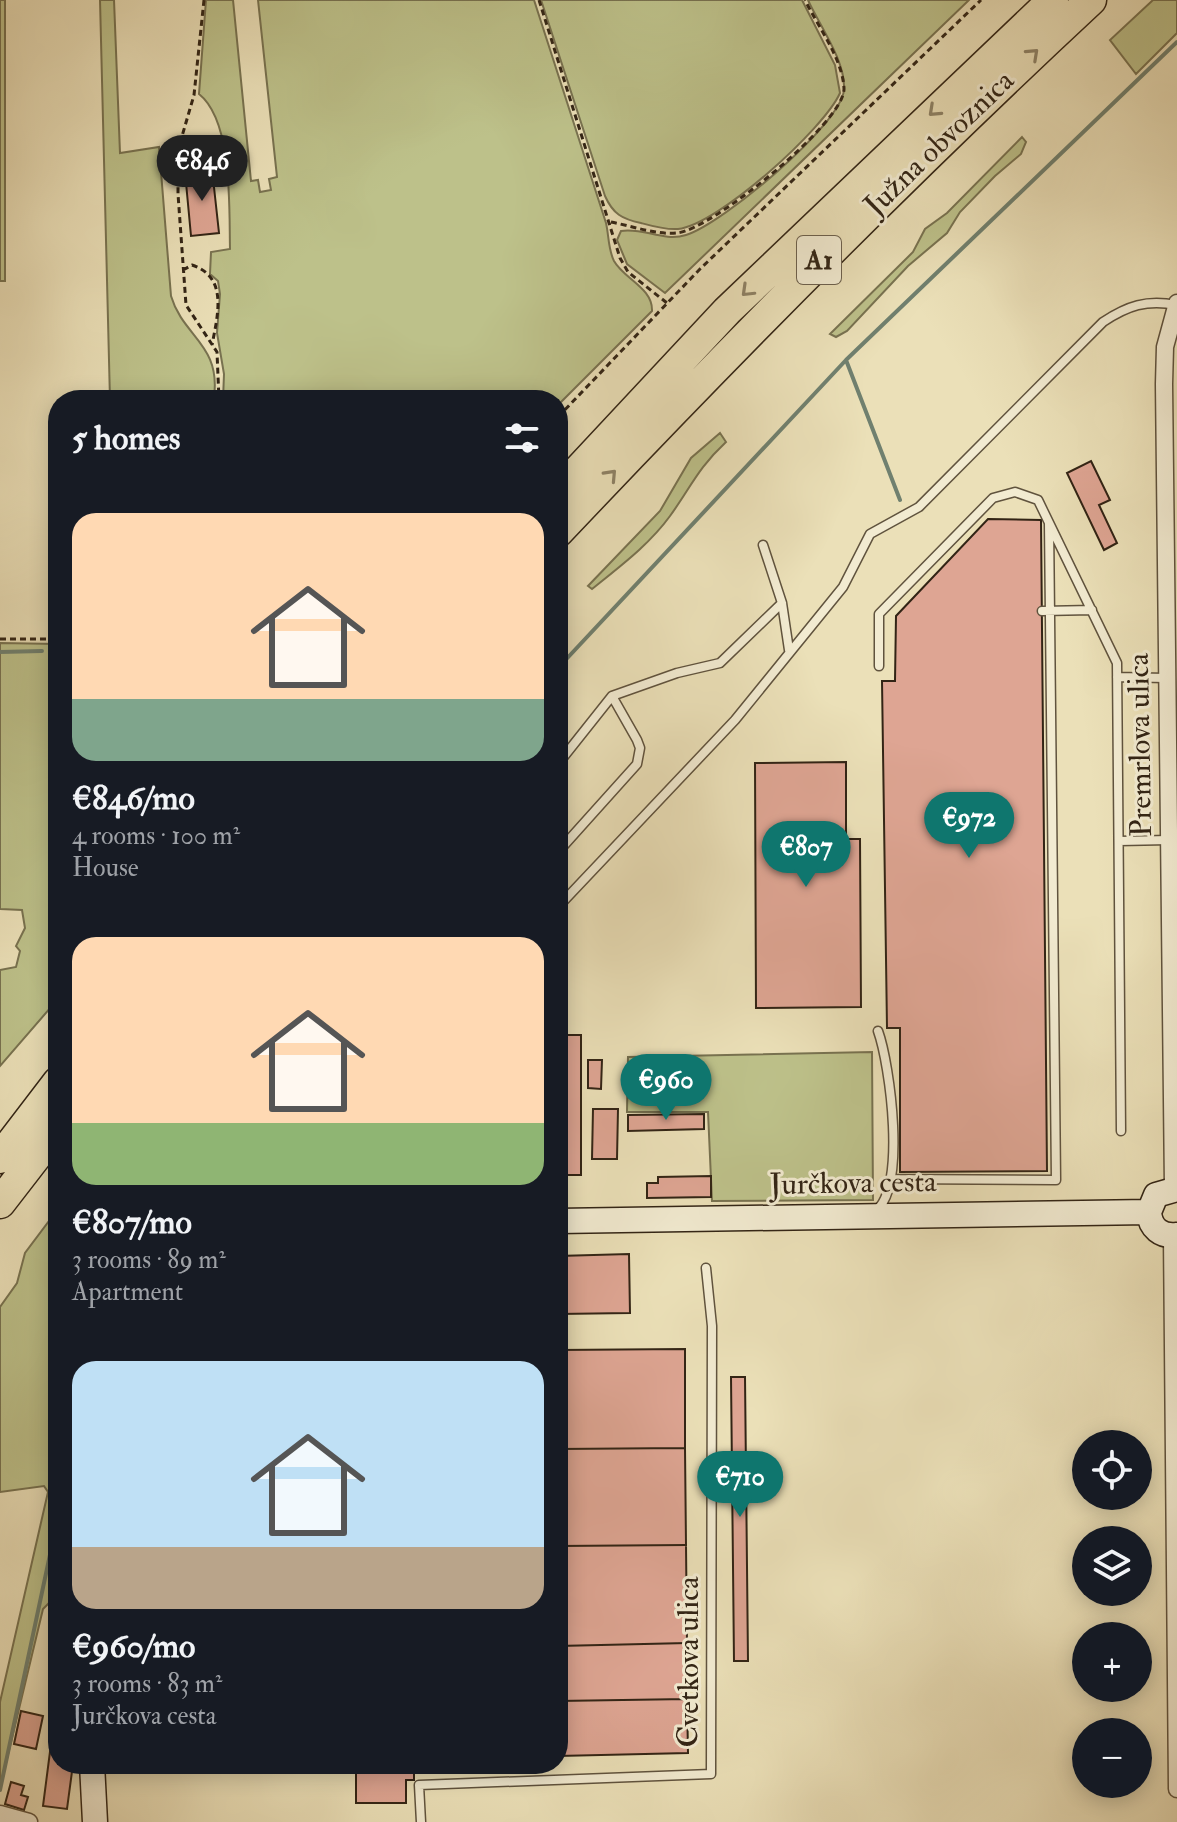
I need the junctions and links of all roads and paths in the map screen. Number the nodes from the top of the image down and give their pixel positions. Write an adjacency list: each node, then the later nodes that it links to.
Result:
1 (204, 0): 8 (path)
2 (539, 0): 7 (path)
3 (805, 0): 7 (path)
4 (981, 0): 9 (path)
5 (1053, 0): 14 (highway, Južna obvoznica / A1, one-way to 14)
6 (1091, 0): 17 (highway, Južna obvoznica / A1, one-way to 6)
7 (611, 222): 9 (path)
8 (183, 270): 11 (path); 11 (path)
9 (667, 303): 13 (path)
10 (1177, 304): 15 (street, Premrlova ulica); 24 (lane)
11 (212, 345): 12 (path)
12 (219, 390)
13 (568, 407)
14 (568, 481)
15 (1171, 510): 27 (street, Premrlova ulica)
16 (1049, 519): 20 (lane); 21 (lane); 25 (lane)
17 (568, 521)
18 (763, 545): 19 (lane)
19 (782, 603): 24 (lane); 28 (lane)
20 (1092, 610): 21 (lane); 26 (lane)
21 (1046, 611): 39 (lane)
22 (0, 639): 23 (path)
23 (48, 639)
24 (789, 650): 33 (lane)
25 (879, 666)
26 (1117, 677): 27 (lane); 32 (lane)
27 (1166, 678): 31 (street, Premrlova ulica)
28 (612, 696): 29 (lane); 30 (lane)
29 (568, 751)
30 (568, 837)
31 (1173, 840): 32 (lane); 40 (street, Premrlova ulica)
32 (1119, 841): 36 (lane)
33 (568, 897)
34 (878, 1031): 39 (lane)
35 (48, 1095): 38 (highway)
36 (1121, 1131)
37 (48, 1141): 41 (highway)
38 (0, 1158)
39 (892, 1179): 43 (lane)
40 (1175, 1189): 42 (street)
41 (0, 1203)
42 (1149, 1212): 43 (street, Jurčkova cesta); 45 (street)
43 (869, 1215): 44 (street, Jurčkova cesta)
44 (568, 1221)
45 (1175, 1236): 48 (street)
46 (706, 1268): 52 (lane, Cvetkova ulica)
47 (93, 1774): 51 (street)
48 (1177, 1789)
49 (2, 1814): 50 (street)
50 (29, 1822)
51 (95, 1822)
52 (421, 1822)

